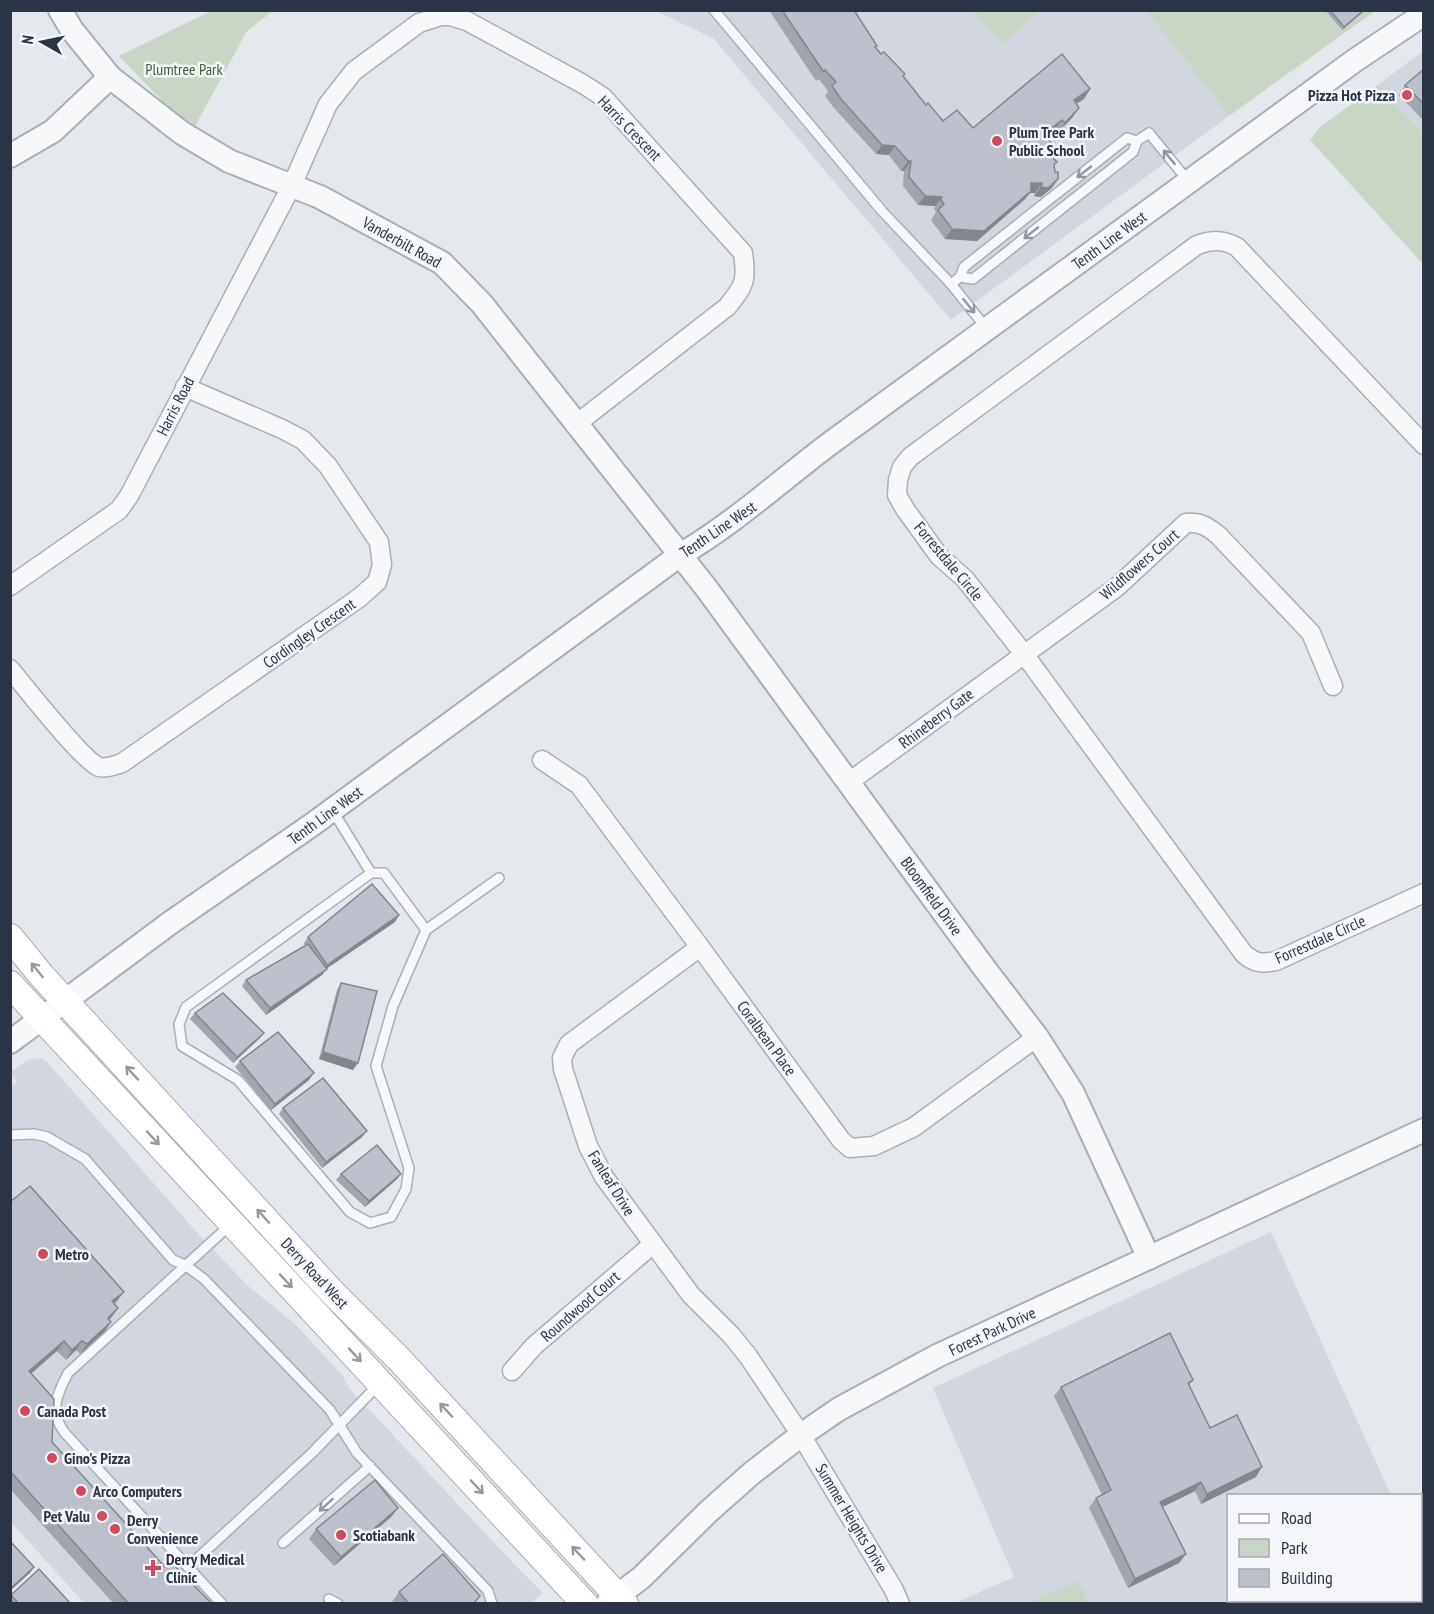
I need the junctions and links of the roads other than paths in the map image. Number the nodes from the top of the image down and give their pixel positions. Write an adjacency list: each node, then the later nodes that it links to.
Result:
1 (60, 10): 4 (street, Vanderbilt Road)
2 (714, 10): 10 (lane)
3 (1424, 14): 7 (street, Tenth Line West)
4 (110, 77): 6 (street); 8 (street, Vanderbilt Road)
5 (1137, 141): 7 (lane, one-way to 5); 9 (lane, one-way to 9); 9 (lane, one-way to 9)
6 (10, 156)
7 (1189, 182): 11 (street, Tenth Line West)
8 (292, 185): 12 (street, Harris Road); 13 (street, Vanderbilt Road); 13 (street, Harris Crescent)
9 (960, 277): 10 (lane)
10 (951, 284): 11 (lane, one-way to 11)
11 (987, 329): 15 (street, Tenth Line West)
12 (185, 387): 16 (street, Harris Road); 18 (street, Cordingley Crescent)
13 (575, 425): 15 (street, Vanderbilt Road)
14 (1424, 445): 17 (street, Forrestdale Circle)
15 (680, 555): 21 (street, Bloomfield Drive); 22 (street, Tenth Line West)
16 (10, 586)
17 (1024, 654): 19 (street, Wildflowers Court); 21 (street, Rhineberry Gate); 25 (street, Forrestdale Circle)
18 (10, 669)
19 (1333, 686)
20 (542, 760): 28 (street, Coralbean Place)
21 (849, 782): 32 (street, Bloomfield Drive)
22 (332, 810): 23 (lane); 30 (street, Tenth Line West)
23 (371, 873): 26 (lane); 26 (lane)
24 (500, 878): 26 (lane)
25 (1424, 893)
26 (426, 930)
27 (10, 937): 30 (main road, Derry Road West, one-way to 27)
28 (700, 947): 32 (street, Coralbean Place); 37 (street, Fanleaf Drive)
29 (10, 984): 31 (main road, Derry Road West)
30 (65, 1001): 31 (street, Tenth Line West); 48 (main road, Derry Road West, one-way to 30)
31 (41, 1019): 33 (street, Tenth Line West); 36 (main road, Derry Road West, one-way to 36)
32 (1037, 1037): 38 (street, Bloomfield Drive)
33 (10, 1042)
34 (1424, 1130): 38 (street, Forest Park Drive)
35 (10, 1135): 39 (lane)
36 (232, 1223): 39 (lane); 41 (main road, Derry Road West, one-way to 41)
37 (653, 1244): 40 (street, Roundwood Court); 43 (street, Fanleaf Drive)
38 (1149, 1258): 43 (street, Forest Park Drive)
39 (185, 1265): 42 (lane); 46 (lane)
40 (512, 1371)
41 (380, 1383): 42 (lane); 50 (main road, Derry Road West, one-way to 50)
42 (339, 1426): 44 (lane); 46 (lane)
43 (801, 1435): 48 (street, Forest Park Drive); 51 (street, Summer Heights Drive)
44 (369, 1466): 45 (lane, one-way to 45); 47 (lane)
45 (283, 1543)
46 (188, 1567): 49 (lane)
47 (488, 1601)
48 (617, 1601)
49 (222, 1604)
50 (585, 1604)
51 (900, 1604)

